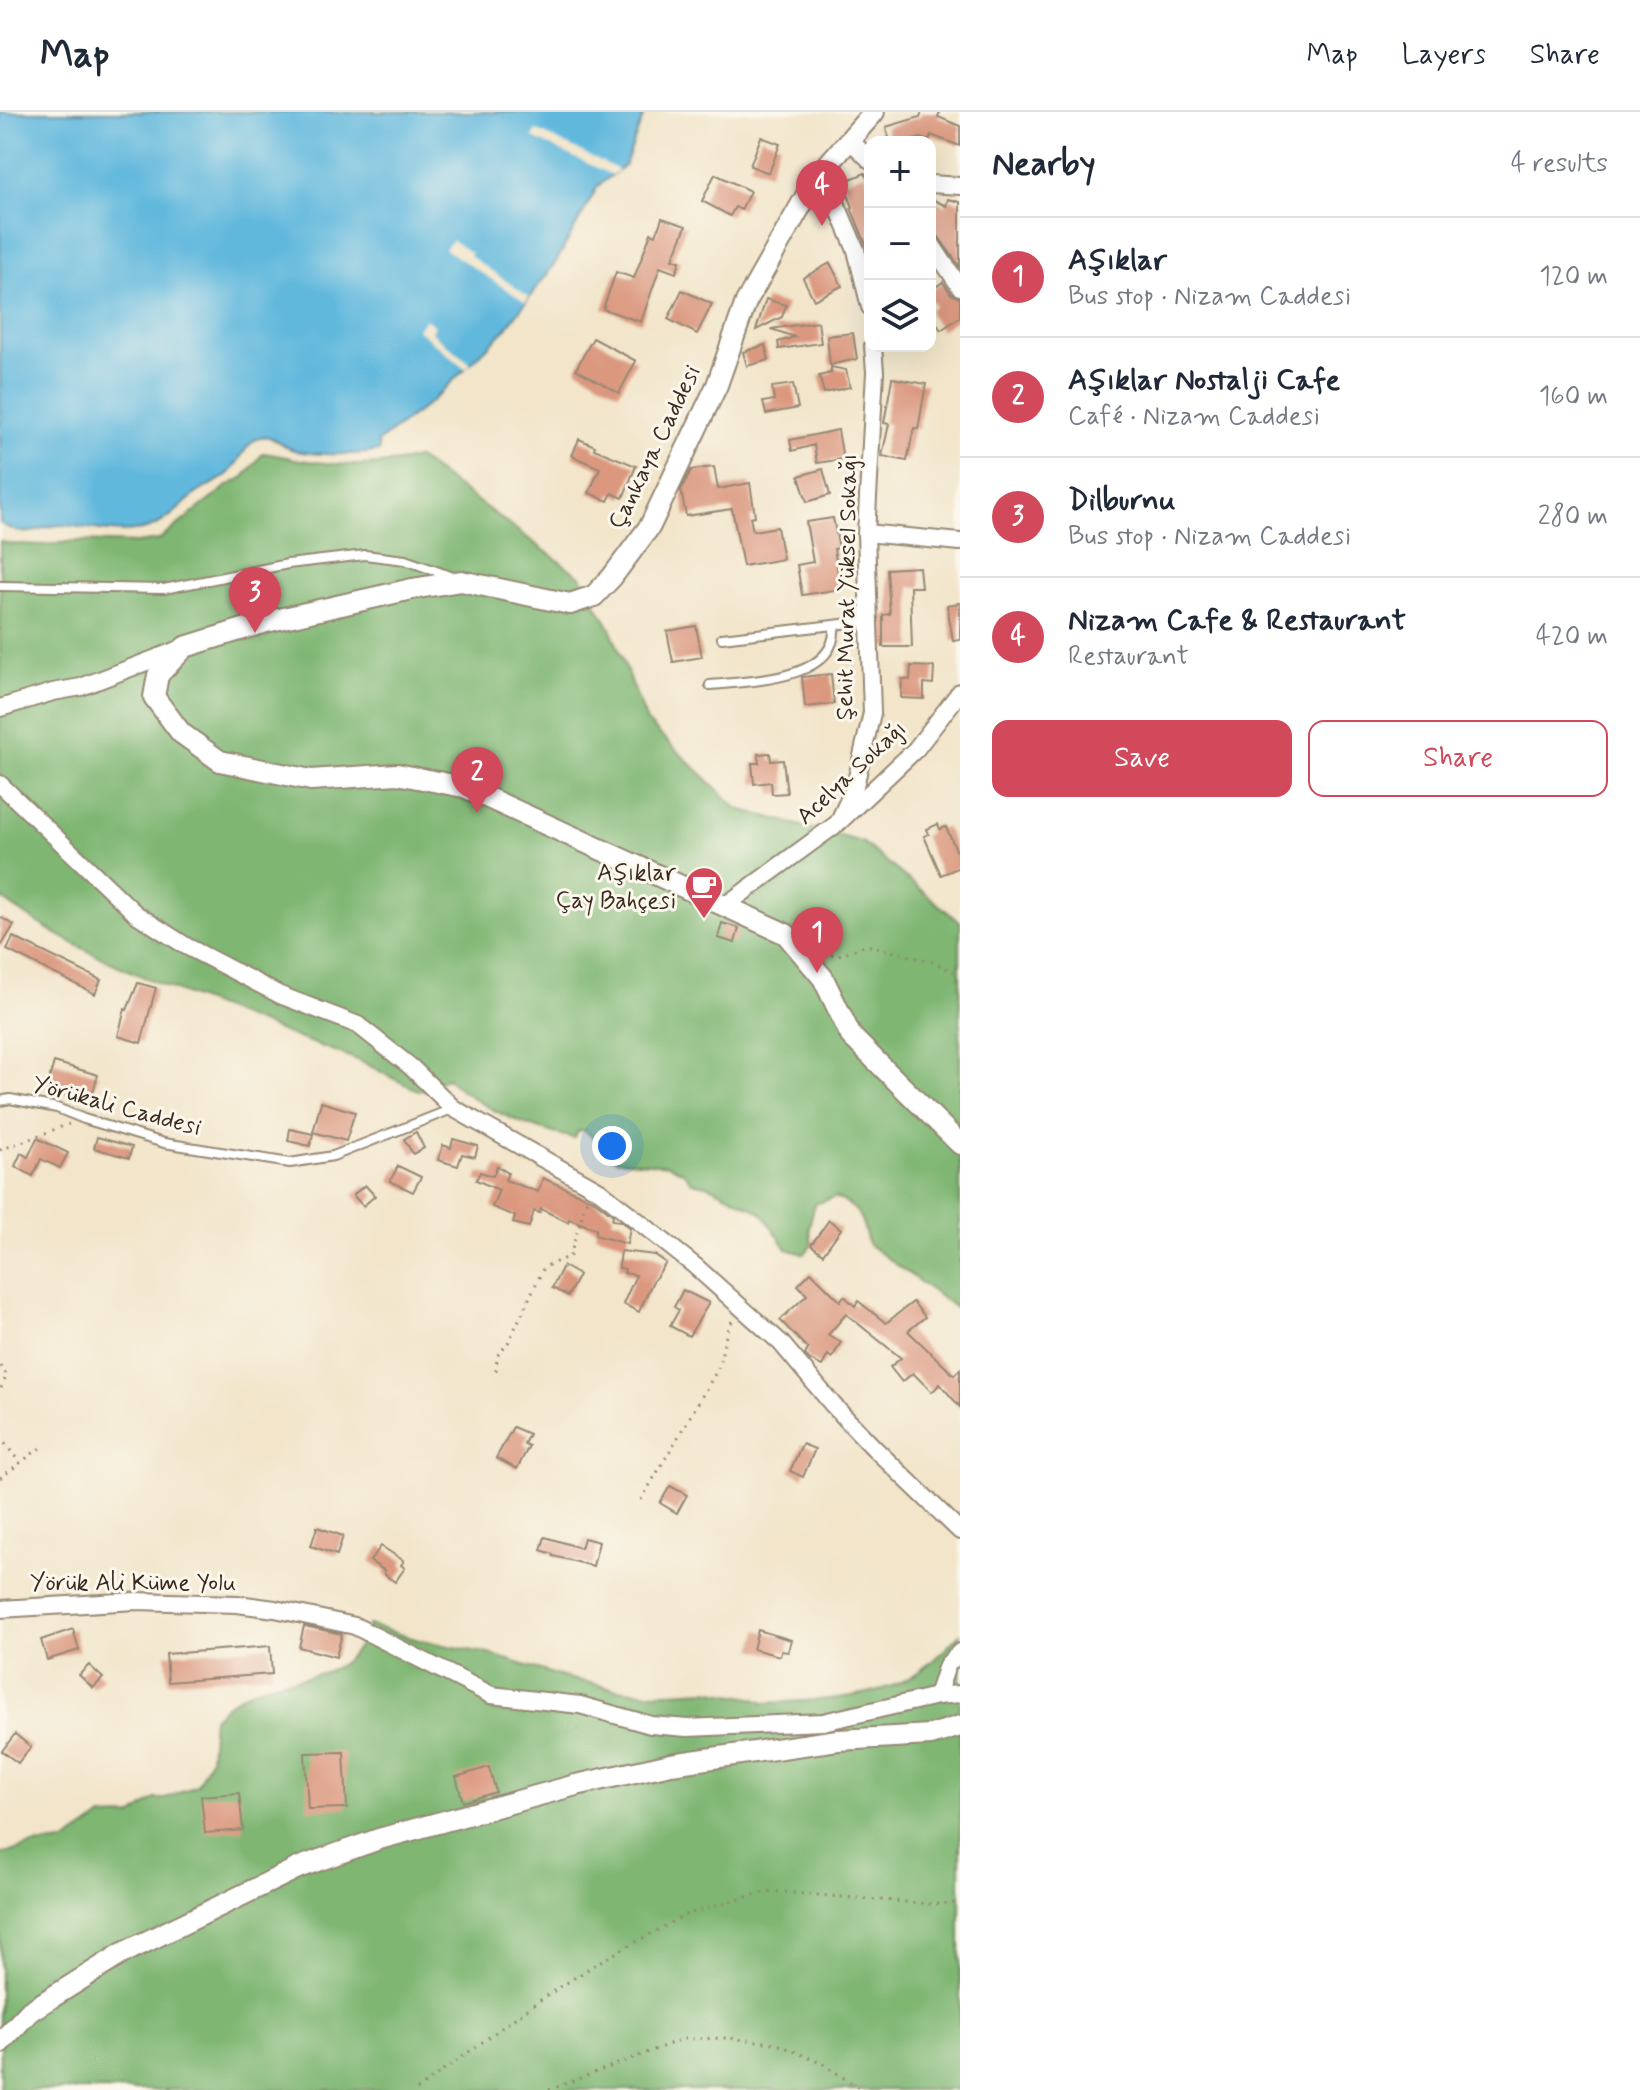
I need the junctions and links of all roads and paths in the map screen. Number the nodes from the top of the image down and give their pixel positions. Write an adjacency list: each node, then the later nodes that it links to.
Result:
1 (874, 112): 2 (street, Çankaya Caddesi)
2 (849, 139): 3 (street); 4 (street, Çankaya Caddesi)
3 (864, 154)
4 (817, 177): 8 (street); 13 (street, Çankaya Caddesi)
5 (936, 184): 6 (street)
6 (960, 186)
7 (936, 251): 9 (street)
8 (864, 283)
9 (960, 287)
10 (873, 352): 11 (street, Şehit Murat Yüksel Sokağı)
11 (866, 533): 12 (street); 15 (street, Şehit Murat Yüksel Sokağı)
12 (960, 542)
13 (461, 581): 14 (lane); 18 (street, Çankaya Caddesi)
14 (0, 586)
15 (869, 620): 16 (lane); 23 (street, Şehit Murat Yüksel Sokağı)
16 (834, 625): 17 (lane); 19 (lane)
17 (722, 638)
18 (185, 647): 21 (street); 24 (street)
19 (710, 685)
20 (960, 692): 23 (street, Acelya Sokağı)
21 (0, 708)
22 (0, 784): 28 (street)
23 (838, 823): 24 (street, Acelya Sokağı)
24 (726, 905): 30 (street)
25 (822, 950): 26 (path)
26 (960, 975)
27 (0, 1101): 29 (lane, Yörükali Caddesi)
28 (453, 1108): 29 (lane, Yörükali Caddesi); 32 (street)
29 (84, 1119): 31 (path)
30 (960, 1144)
31 (0, 1150)
32 (592, 1186): 33 (street); 35 (path)
33 (741, 1308): 41 (path); 42 (street)
34 (0, 1366): 36 (path)
35 (496, 1371)
36 (0, 1390)
37 (0, 1437): 39 (path)
38 (44, 1445): 39 (path)
39 (20, 1463): 40 (path)
40 (0, 1478)
41 (641, 1500)
42 (960, 1531)
43 (0, 1609): 46 (street, Yörük Ali Küme Yolu)
44 (960, 1652): 46 (street)
45 (960, 1694): 46 (street, Yörük Ali Küme Yolu)
46 (937, 1696)
47 (960, 1726): 49 (street)
48 (960, 1903): 50 (path)
49 (0, 2043)
50 (417, 2090)
51 (549, 2090): 52 (path)
52 (862, 2090)

